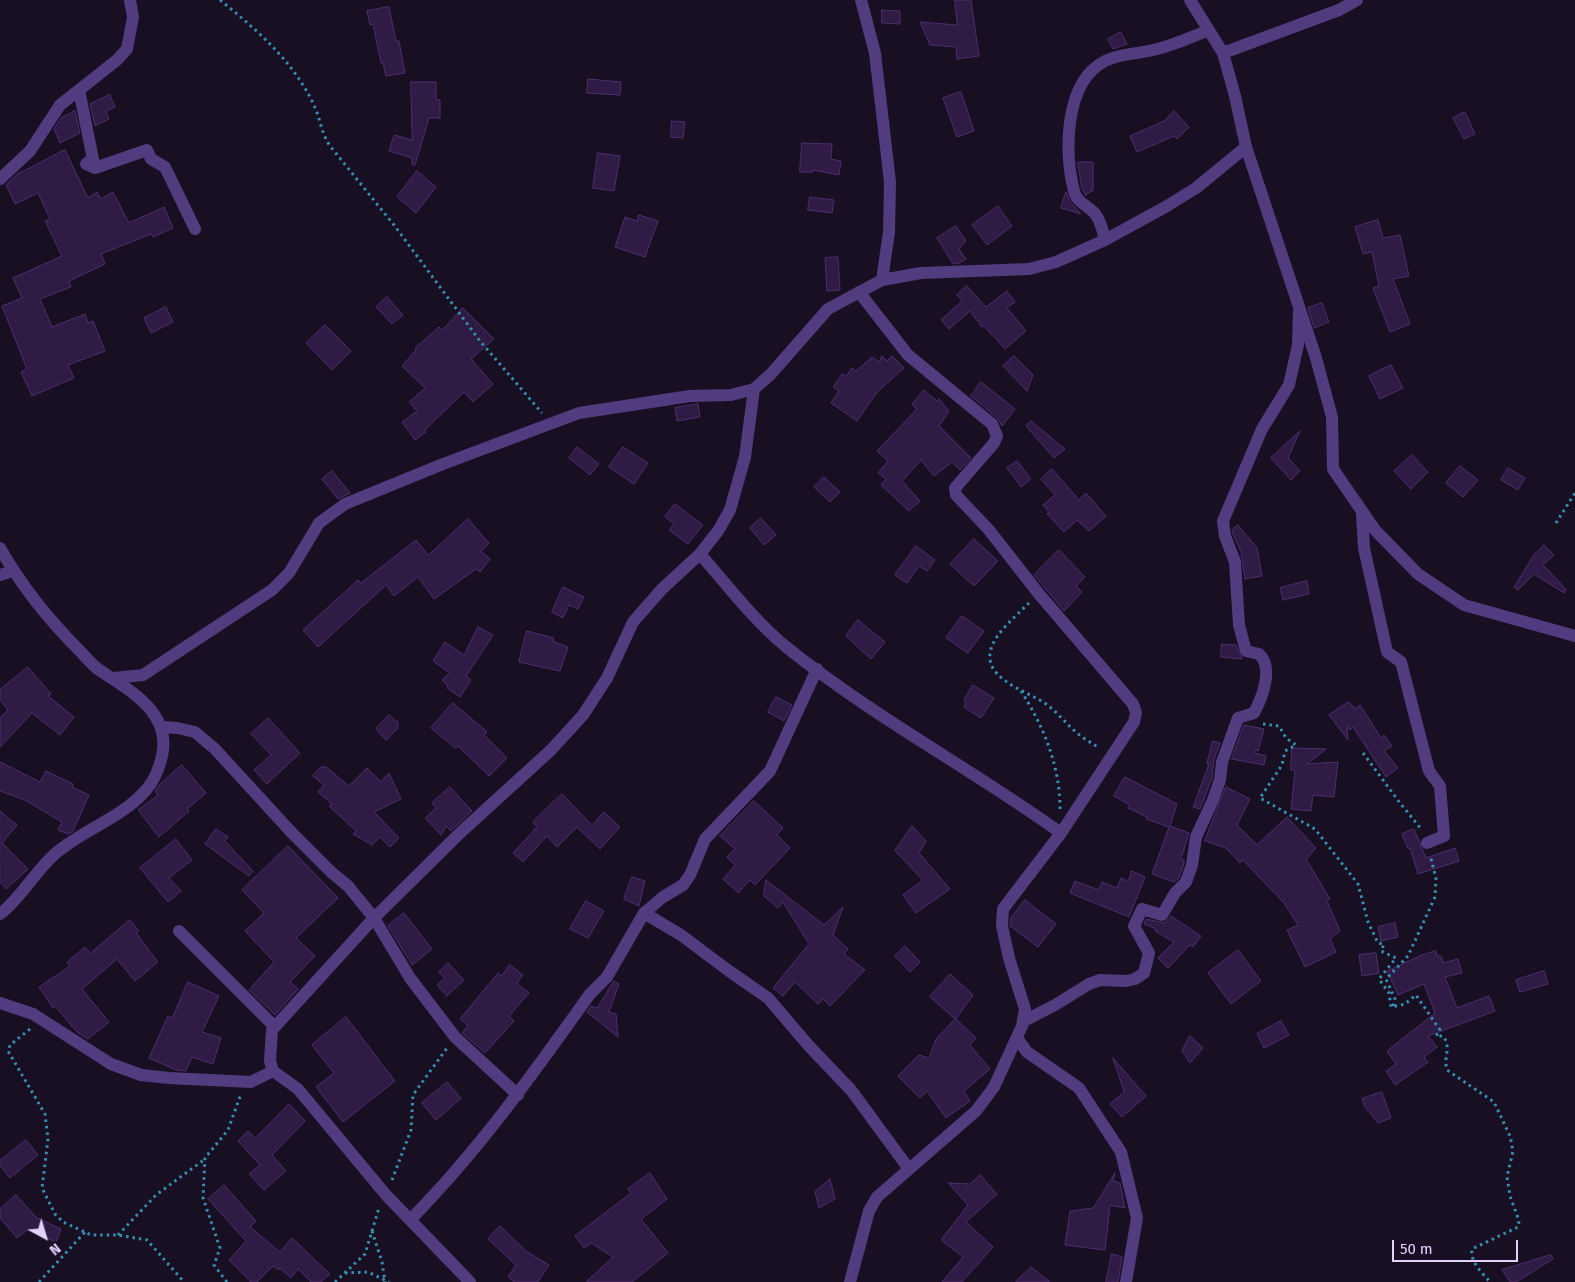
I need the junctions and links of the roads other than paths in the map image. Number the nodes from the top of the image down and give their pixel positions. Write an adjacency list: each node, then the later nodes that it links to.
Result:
1 (130, 0): 7 (street)
2 (860, 0): 12 (street)
3 (1190, 0): 5 (street)
4 (1357, 0): 6 (street)
5 (1207, 32): 6 (street); 11 (street)
6 (1223, 53): 8 (street)
7 (79, 90): 9 (street); 10 (street)
8 (1246, 147): 11 (street); 14 (street)
9 (0, 178)
10 (196, 229)
11 (1105, 240): 12 (street)
12 (882, 280): 13 (street)
13 (859, 292): 15 (street); 25 (street)
14 (1299, 311): 16 (street); 32 (street)
15 (754, 389): 18 (street); 23 (street)
16 (1362, 511): 21 (street); 26 (street)
17 (0, 548): 19 (street)
18 (700, 554): 22 (street); 29 (street)
19 (13, 571): 20 (street); 23 (street)
20 (0, 575)
21 (1575, 636)
22 (817, 669): 25 (street); 27 (street)
23 (114, 678): 24 (street)
24 (162, 727): 28 (street); 29 (street)
25 (1059, 831): 32 (street)
26 (1427, 843)
27 (644, 913): 36 (street); 37 (street)
28 (0, 914)
29 (374, 918): 33 (street); 36 (street)
30 (179, 931): 33 (street)
31 (0, 1003): 35 (street)
32 (1024, 1021): 34 (street)
33 (274, 1026): 35 (street)
34 (1017, 1038): 37 (street); 41 (street)
35 (273, 1071): 38 (street)
36 (518, 1095): 38 (street)
37 (909, 1168): 40 (street)
38 (410, 1220): 39 (street)
39 (467, 1281)
40 (850, 1282)
41 (1126, 1282)

